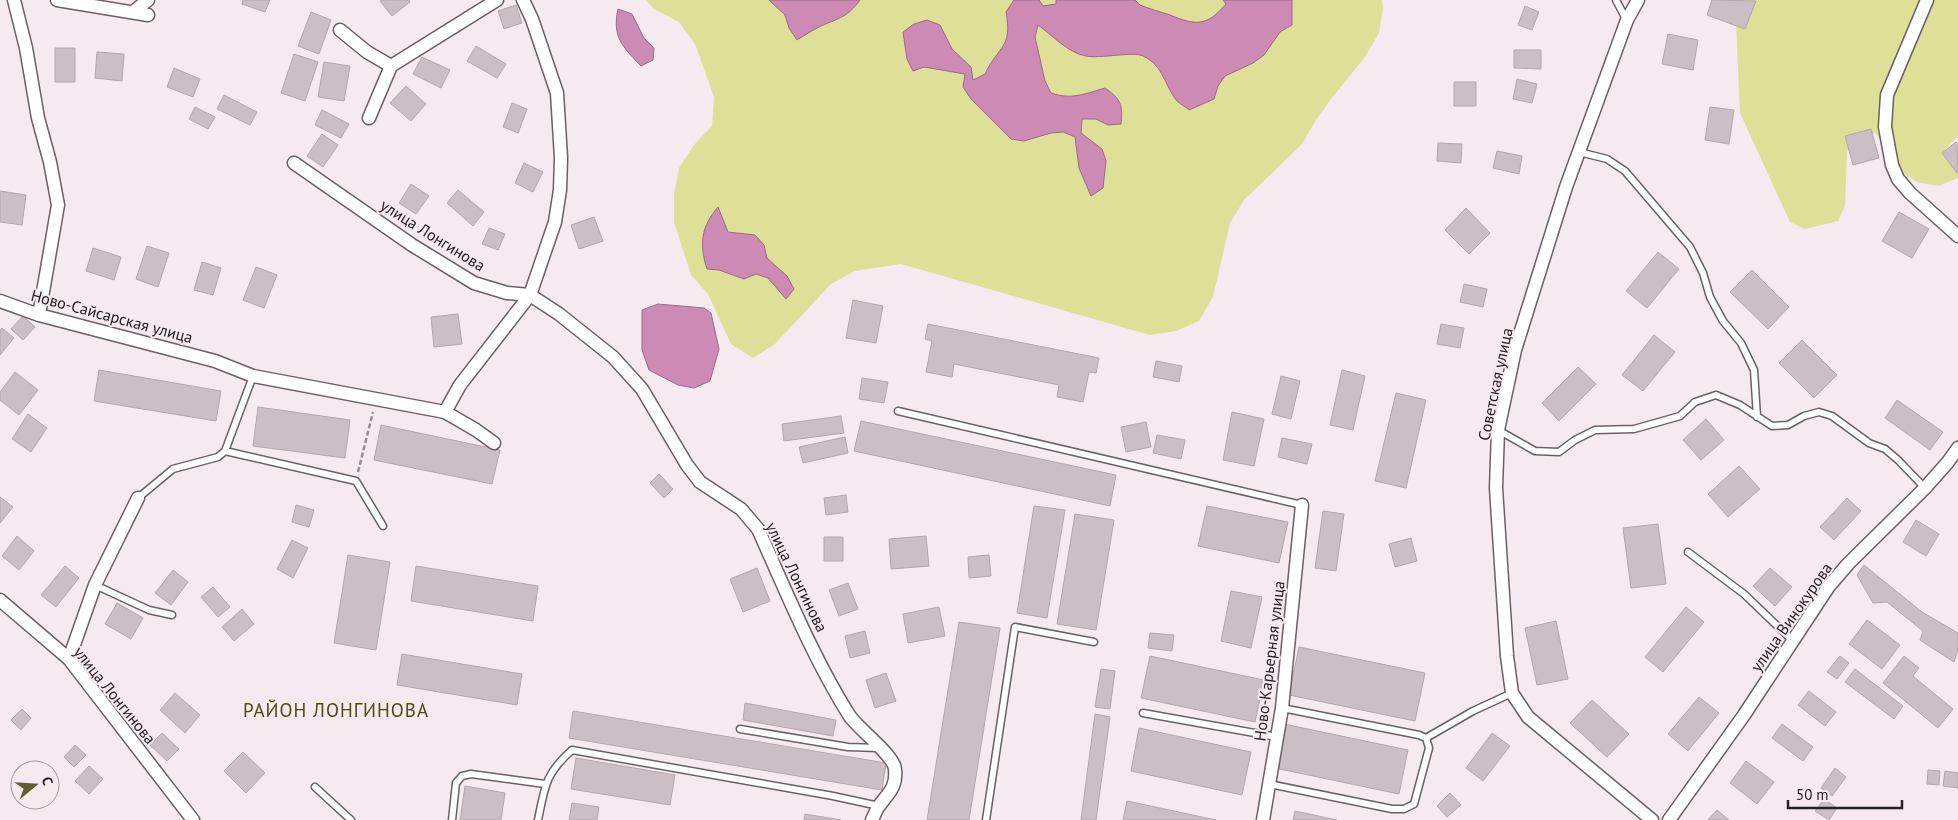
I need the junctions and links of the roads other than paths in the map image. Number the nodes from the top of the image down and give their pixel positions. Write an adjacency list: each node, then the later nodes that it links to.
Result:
1 (14, 0): 20 (street)
2 (57, 0): 9 (street)
3 (148, 0): 9 (street)
4 (497, 0): 13 (street)
5 (523, 0): 18 (street)
6 (1616, 0): 11 (lane)
7 (1638, 0): 11 (street, Советская улица)
8 (1927, 0): 17 (street)
9 (134, 12): 10 (street)
10 (148, 15)
11 (1627, 20): 15 (street, Советская улица)
12 (340, 30): 13 (street)
13 (391, 66): 14 (street)
14 (369, 118)
15 (1579, 152): 24 (lane); 25 (street, Советская улица)
16 (294, 162): 18 (street, улица Лонгинова)
17 (1958, 236)
18 (530, 294): 23 (street); 46 (street, улица Лонгинова)
19 (0, 301): 20 (street, Ново-Сайсарская улица)
20 (39, 315): 21 (street, Ново-Сайсарская улица)
21 (253, 376): 23 (street, Ново-Сайсарская улица); 28 (lane)
22 (898, 411): 31 (lane)
23 (445, 412): 26 (street, Ново-Сайсарская улица)
24 (1757, 417): 25 (lane); 29 (lane)
25 (1498, 430): 40 (street, Советская улица)
26 (494, 443)
27 (1958, 448): 29 (street, улица Винокурова)
28 (225, 451): 30 (lane); 32 (lane)
29 (1925, 488): 38 (street, улица Винокурова)
30 (138, 498): 34 (street)
31 (1302, 504): 41 (street, Ново-Карьерная улица)
32 (383, 526)
33 (1688, 552): 38 (lane)
34 (96, 585): 36 (lane); 39 (street)
35 (0, 600): 39 (street, улица Лонгинова)
36 (172, 615)
37 (1094, 642): 56 (lane)
38 (1792, 642): 59 (street, улица Винокурова)
39 (69, 659): 51 (street, улица Лонгинова)
40 (1512, 693): 45 (lane); 58 (street, Советская улица)
41 (1282, 708): 44 (street, Ново-Карьерная улица); 45 (lane)
42 (1143, 713): 44 (lane)
43 (740, 729): 46 (lane)
44 (1277, 737): 48 (street, Ново-Карьерная улица)
45 (1426, 738): 48 (lane)
46 (880, 748): 50 (street, улица Лонгинова)
47 (545, 784): 50 (lane); 53 (lane); 54 (lane)
48 (1269, 784): 57 (street, Ново-Карьерная улица)
49 (315, 787): 52 (lane)
50 (879, 806): 55 (street, улица Лонгинова)
51 (193, 820)
52 (351, 820)
53 (452, 820)
54 (538, 820)
55 (872, 820)
56 (986, 820)
57 (1263, 820)
58 (1652, 820)
59 (1669, 820)

